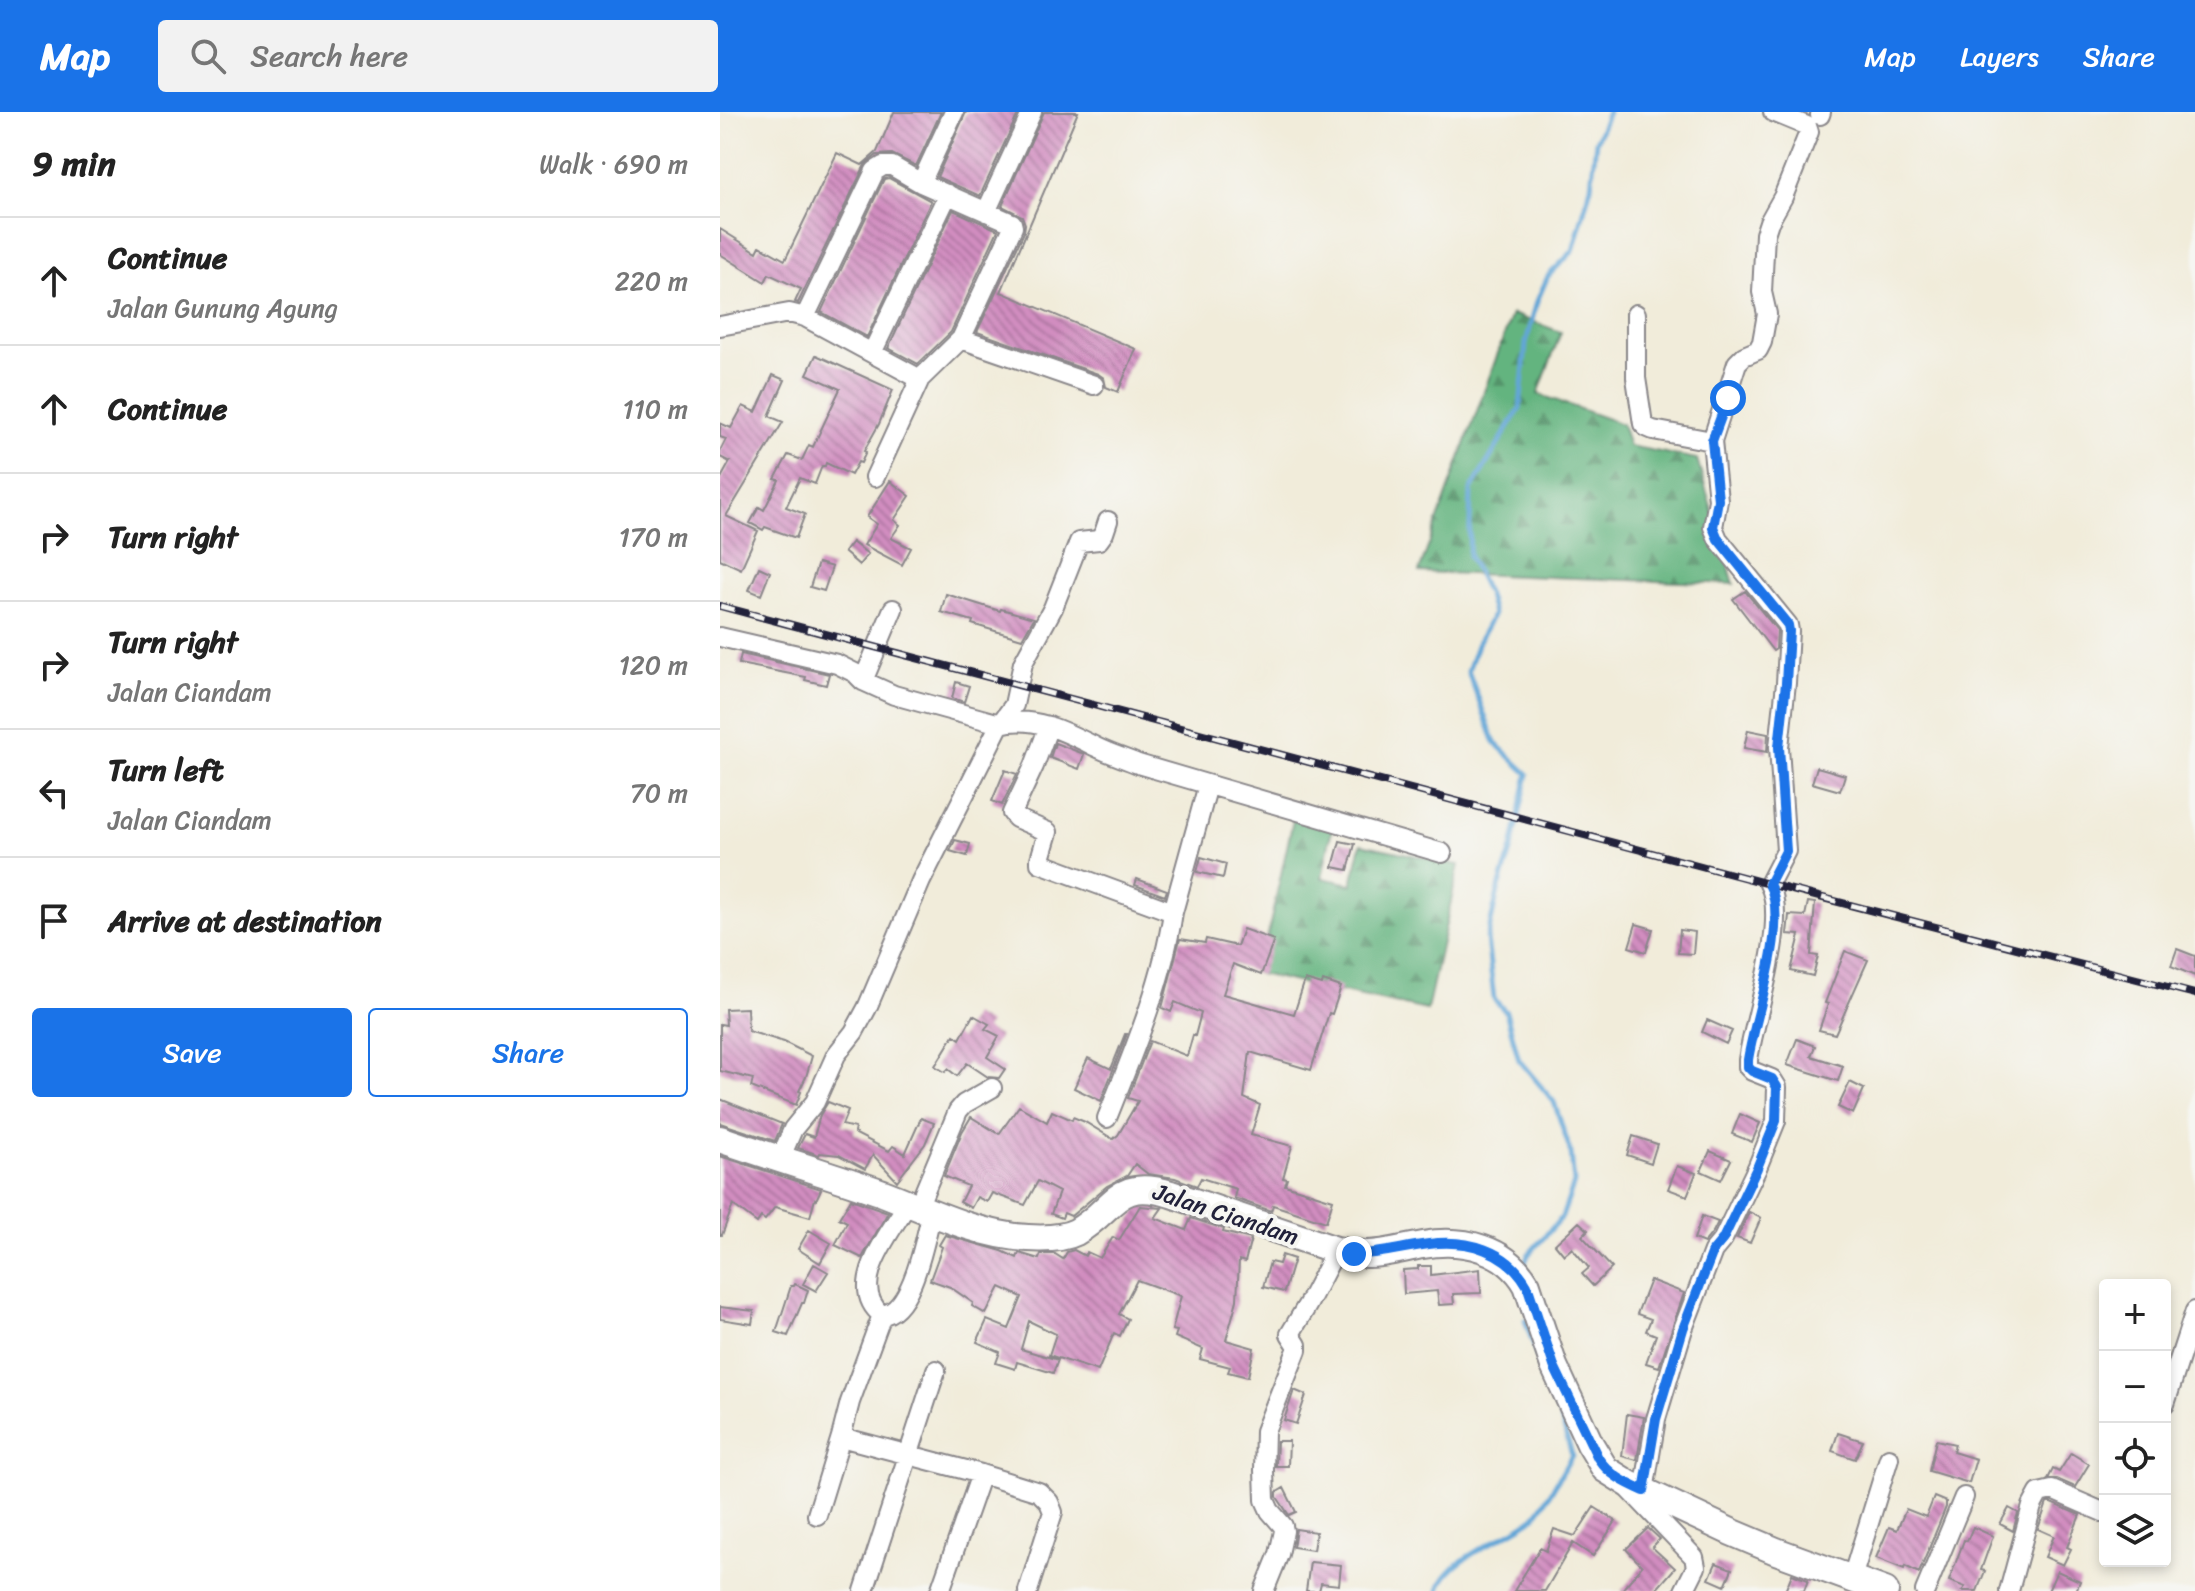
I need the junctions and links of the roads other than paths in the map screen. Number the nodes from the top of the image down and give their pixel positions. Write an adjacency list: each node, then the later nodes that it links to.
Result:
1 (954, 112): 5 (street)
2 (1032, 112): 7 (street)
3 (1773, 112): 4 (street)
4 (1816, 118): 15 (street)
5 (921, 183): 6 (street); 9 (street)
6 (948, 194): 7 (street); 12 (street)
7 (986, 212): 11 (street)
8 (1636, 314): 15 (street)
9 (805, 317): 10 (street); 12 (street)
10 (720, 326)
11 (961, 339): 13 (street); 14 (street)
12 (872, 353): 13 (street)
13 (920, 379): 16 (street)
14 (1094, 385)
15 (1712, 441): 41 (street)
16 (875, 477)
17 (1108, 521): 21 (street)
18 (893, 609): 20 (street)
19 (720, 637): 20 (street)
20 (863, 681): 21 (street)
21 (1000, 724): 22 (street); 29 (street)
22 (1049, 726): 23 (street); 25 (street)
23 (1208, 785): 24 (street); 25 (street)
24 (1442, 853)
25 (1173, 912): 27 (street)
26 (992, 1088): 30 (street)
27 (1107, 1118)
28 (720, 1139): 29 (street, Jalan Ciandam)
29 (780, 1159): 30 (street, Jalan Ciandam)
30 (920, 1207): 31 (street, Jalan Ciandam); 33 (street); 33 (street)
31 (1336, 1250): 40 (street, Jalan Ciandam); 49 (street)
32 (2195, 1311): 35 (street)
33 (882, 1315): 36 (street)
34 (936, 1370): 37 (street)
35 (2171, 1385)
36 (841, 1437): 37 (street); 44 (street)
37 (908, 1456): 39 (street); 46 (street)
38 (1889, 1458): 45 (street)
39 (981, 1474): 47 (street); 48 (street)
40 (1613, 1475): 41 (street, Jalan Ciandam); 50 (street)
41 (1644, 1491): 45 (street, Jalan Ciandam)
42 (1964, 1497): 52 (street)
43 (2099, 1510): 53 (street)
44 (817, 1515)
45 (1852, 1578): 51 (street, Jalan Ciandam)
46 (864, 1591)
47 (940, 1591)
48 (1028, 1591)
49 (1264, 1591)
50 (1684, 1591)
51 (1885, 1591)
52 (1925, 1591)
53 (2009, 1591)

